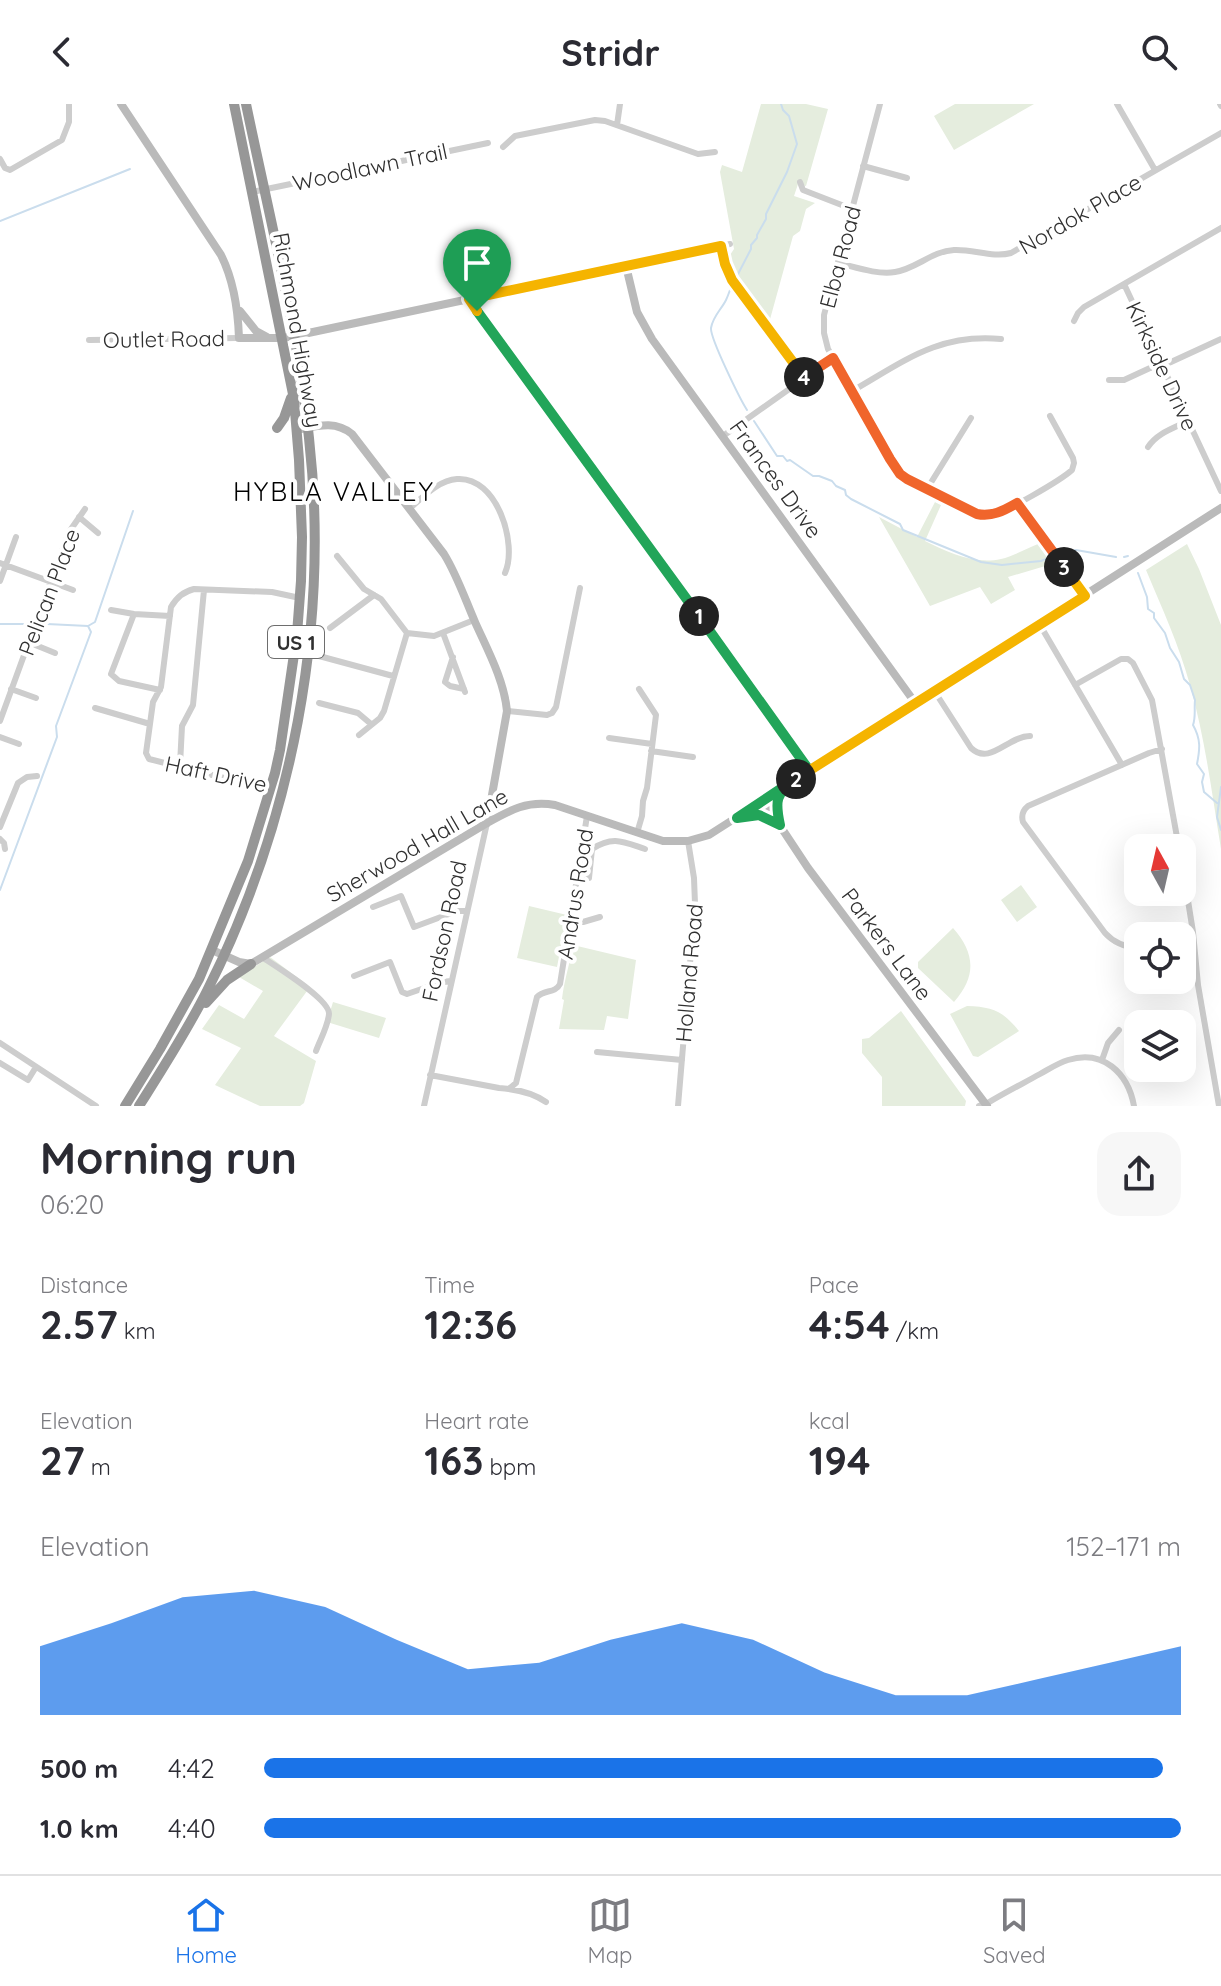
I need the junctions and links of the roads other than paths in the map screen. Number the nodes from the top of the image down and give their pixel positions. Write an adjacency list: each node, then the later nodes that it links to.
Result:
1 (69, 104): 13 (street)
2 (121, 104): 27 (street)
3 (234, 104): 18 (highway, Richmond Highway / US 1)
4 (246, 104): 18 (highway, Richmond Highway / US 1)
5 (620, 104): 8 (street)
6 (880, 104): 14 (street, Elba Road)
7 (1117, 104): 15 (street)
8 (617, 125): 11 (street); 12 (street)
9 (1221, 133): 15 (street, Nordok Place)
10 (488, 143): 18 (street, Woodlawn Trail)
11 (503, 147)
12 (715, 152)
13 (0, 159)
14 (863, 166): 16 (street); 19 (street, Elba Road)
15 (1155, 170): 23 (street, Nordok Place)
16 (907, 178)
17 (800, 182): 19 (street)
18 (258, 191): 29 (highway, Richmond Highway / US 1)
19 (852, 209): 23 (street, Elba Road)
20 (1221, 228): 25 (street)
21 (730, 244): 22 (street)
22 (721, 246): 24 (street); 37 (street)
23 (838, 263): 35 (street, Elba Road)
24 (626, 266): 26 (street); 46 (street, Frances Drive)
25 (1124, 284): 28 (street); 36 (street, Kirkside Drive)
26 (469, 299): 29 (street); 104 (street)
27 (237, 305): 30 (street); 31 (street)
28 (1074, 321)
29 (288, 337): 31 (street); 39 (highway, Richmond Highway / US 1); 45 (highway, Richmond Highway / US 1)
30 (239, 338): 31 (street); 34 (street, Outlet Road)
31 (268, 338)
32 (1001, 339): 40 (street)
33 (1221, 339): 36 (street)
34 (89, 340)
35 (833, 358): 37 (street); 40 (street, Elba Road)
36 (1162, 365): 38 (street); 43 (street, Kirkside Drive)
37 (803, 378): 46 (street)
38 (1109, 380)
39 (292, 388): 44 (highway); 45 (highway, Richmond Highway / US 1)
40 (852, 391): 48 (street, Elba Road)
41 (1050, 416): 50 (street, Elba Road)
42 (971, 418): 48 (street)
43 (1188, 421): 47 (street); 49 (street, Kirkside Drive)
44 (277, 428)
45 (303, 429): 53 (street, Fordson Road); 67 (highway, Richmond Highway / US 1); 78 (highway, Richmond Highway / US 1)
46 (723, 436): 88 (street, Frances Drive)
47 (1148, 447)
48 (927, 489): 50 (street, Elba Road)
49 (1221, 491)
50 (1017, 503): 66 (street)
51 (1221, 508): 66 (street, Sherwood Hall Lane)
52 (85, 509): 54 (street, Pelican Place)
53 (409, 509): 59 (street); 71 (street, Fordson Road)
54 (79, 517): 55 (street); 61 (street, Pelican Place)
55 (98, 533)
56 (16, 537): 58 (street)
57 (337, 556): 65 (street)
58 (3, 564): 60 (street); 61 (street)
59 (505, 573)
60 (0, 581)
61 (51, 582): 63 (street); 76 (street, Pelican Place)
62 (580, 588): 90 (street)
63 (73, 590)
64 (204, 590): 67 (street); 70 (street); 102 (street)
65 (374, 595): 73 (street); 74 (street)
66 (1085, 596): 72 (street, Sherwood Hall Lane)
67 (300, 598): 106 (highway, Richmond Highway / US 1)
68 (111, 610): 69 (street)
69 (134, 614): 70 (street); 84 (street)
70 (170, 616): 84 (street)
71 (474, 620): 75 (street); 90 (street, Fordson Road)
72 (1040, 625): 81 (street); 85 (street, Sherwood Hall Lane)
73 (330, 628)
74 (407, 633): 75 (street); 80 (street)
75 (443, 633): 79 (street)
76 (28, 642): 77 (street); 82 (street, Pelican Place)
77 (55, 653)
78 (308, 653): 80 (street); 106 (highway, Richmond Highway / US 1)
79 (453, 657): 79 (street)
80 (393, 676): 93 (street)
81 (1075, 685): 100 (street); 103 (street)
82 (11, 689): 86 (street); 91 (street, Pelican Place)
83 (639, 689): 99 (street)
84 (160, 690): 92 (street)
85 (935, 692): 88 (street, Sherwood Hall Lane); 95 (street)
86 (36, 698)
87 (319, 703): 93 (street)
88 (916, 704): 104 (street, Sherwood Hall Lane)
89 (95, 708): 92 (street)
90 (507, 711): 111 (street, Fordson Road)
91 (0, 721)
92 (150, 724): 102 (street, Haft Drive)
93 (371, 724): 94 (street)
94 (359, 735)
95 (1030, 736)
96 (0, 737): 98 (street)
97 (609, 738): 99 (street)
98 (19, 744)
99 (652, 747): 101 (street); 114 (street)
100 (1162, 749): 103 (street); 115 (street)
101 (693, 757)
102 (180, 765): 106 (street, Haft Drive)
103 (1122, 765): 125 (street)
104 (809, 770): 107 (street, Sherwood Hall Lane)
105 (37, 776): 113 (street)
106 (277, 787): 126 (highway, Richmond Highway / US 1); 127 (highway, Richmond Highway / US 1)
107 (783, 787): 108 (street, Sherwood Hall Lane); 112 (street)
108 (763, 800): 110 (street, Sherwood Hall Lane); 112 (street, Parkers Lane)
109 (587, 816): 111 (street, Sherwood Hall Lane); 114 (street, Sherwood Hall Lane); 120 (street, Andrus Road)
110 (737, 818): 112 (street); 117 (street, Sherwood Hall Lane)
111 (487, 823): 122 (street, Fordson Road); 128 (street, Sherwood Hall Lane)
112 (780, 825): 150 (street, Parkers Lane)
113 (0, 827)
114 (637, 833): 117 (street, Sherwood Hall Lane)
115 (1177, 834)
116 (0, 839): 118 (street)
117 (688, 841): 138 (street, Holland Road)
118 (5, 849)
119 (645, 849): 120 (street)
120 (577, 877): 124 (street, Andrus Road)
121 (373, 907): 122 (street)
122 (466, 911): 132 (street, Fordson Road)
123 (600, 917): 124 (street)
124 (571, 920): 143 (street, Andrus Road)
125 (1124, 945)
126 (213, 948): 127 (street); 146 (highway, Richmond Highway / US 1)
127 (225, 953): 128 (street); 129 (street); 133 (highway, Richmond Highway / US 1)
128 (262, 957): 129 (street, Sherwood Hall Lane); 136 (street)
129 (251, 964): 133 (highway)
130 (1196, 964): 152 (street)
131 (354, 976): 132 (street)
132 (451, 981): 142 (street, Fordson Road)
133 (194, 1017): 147 (highway, Richmond Highway / US 1)
134 (1119, 1030): 139 (street)
135 (0, 1043): 141 (street)
136 (316, 1051)
137 (597, 1052): 138 (street)
138 (682, 1060): 149 (street, Holland Road)
139 (1102, 1060): 150 (street); 151 (street)
140 (0, 1063): 141 (street)
141 (36, 1067): 145 (street)
142 (430, 1075): 143 (street); 148 (street, Fordson Road)
143 (510, 1088): 144 (street)
144 (546, 1102)
145 (96, 1106)
146 (125, 1106)
147 (139, 1106)
148 (424, 1106)
149 (678, 1106)
150 (984, 1106)
151 (1134, 1106)
152 (1219, 1106)

